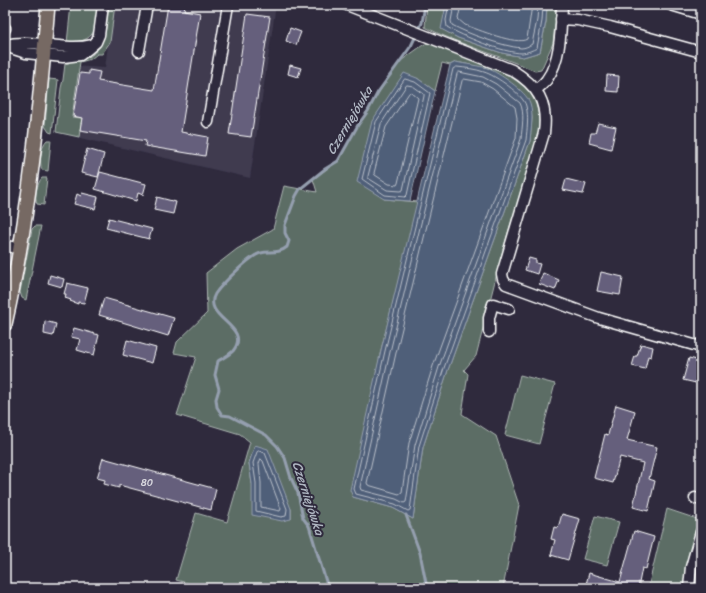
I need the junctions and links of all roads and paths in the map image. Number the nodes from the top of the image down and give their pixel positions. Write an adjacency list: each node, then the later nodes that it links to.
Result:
1 (48, 5): 11 (main road)
2 (103, 5): 11 (street)
3 (147, 5): 12 (street)
4 (228, 5): 15 (street)
5 (347, 5): 14 (street)
6 (562, 5): 9 (street)
7 (671, 5): 8 (street)
8 (701, 14)
9 (561, 19): 13 (street); 14 (street)
10 (5, 46): 11 (street)
11 (44, 50): 17 (main road)
12 (139, 51)
13 (701, 52)
14 (536, 90): 21 (street)
15 (208, 122)
16 (5, 246): 17 (street)
17 (20, 248): 19 (main road)
18 (509, 309): 20 (street)
19 (6, 318)
20 (489, 332)
21 (701, 347)
22 (701, 532): 23 (street)
23 (696, 568): 24 (street)
24 (689, 588)

